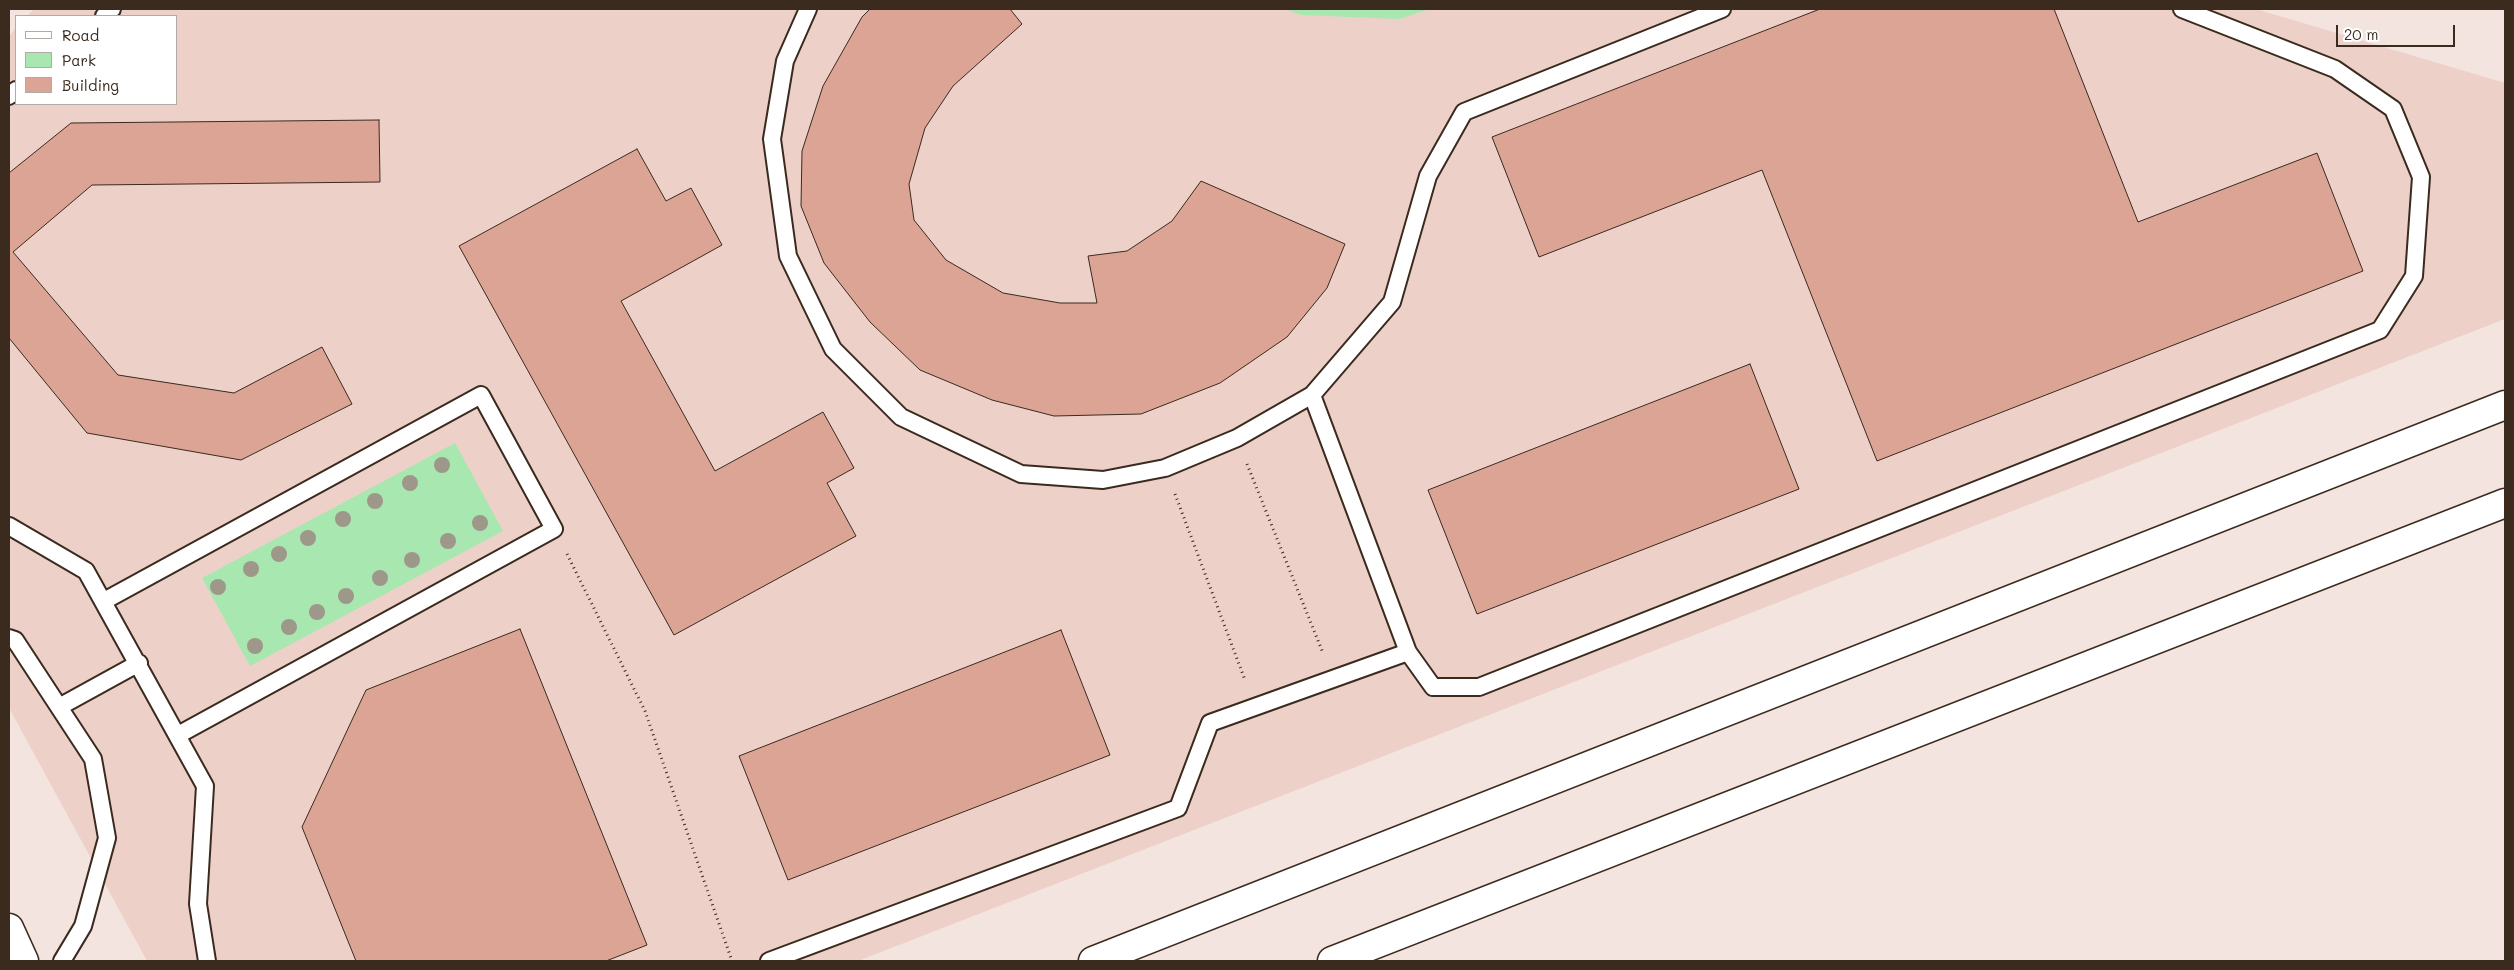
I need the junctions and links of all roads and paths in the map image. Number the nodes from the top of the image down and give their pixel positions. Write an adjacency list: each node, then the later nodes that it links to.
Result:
1 (808, 9): 7 (lane)
2 (1722, 9): 4 (lane)
3 (2182, 9): 13 (lane)
4 (1312, 395): 6 (lane); 13 (lane)
5 (2505, 405): 25 (street)
6 (1237, 438): 7 (lane); 15 (path)
7 (1165, 468): 17 (path)
8 (2505, 503): 26 (street)
9 (9, 526): 11 (lane)
10 (554, 529): 11 (lane); 18 (lane); 23 (path)
11 (104, 601): 14 (lane)
12 (9, 638): 16 (lane)
13 (1408, 652): 15 (lane)
14 (139, 663): 16 (lane); 18 (lane)
15 (1333, 678): 17 (lane)
16 (59, 707): 21 (lane)
17 (1255, 707): 24 (lane)
18 (178, 735): 22 (lane)
19 (9, 928): 20 (street)
20 (24, 961)
21 (62, 961)
22 (207, 961)
23 (732, 961)
24 (769, 961)
25 (1093, 961)
26 (1332, 961)

